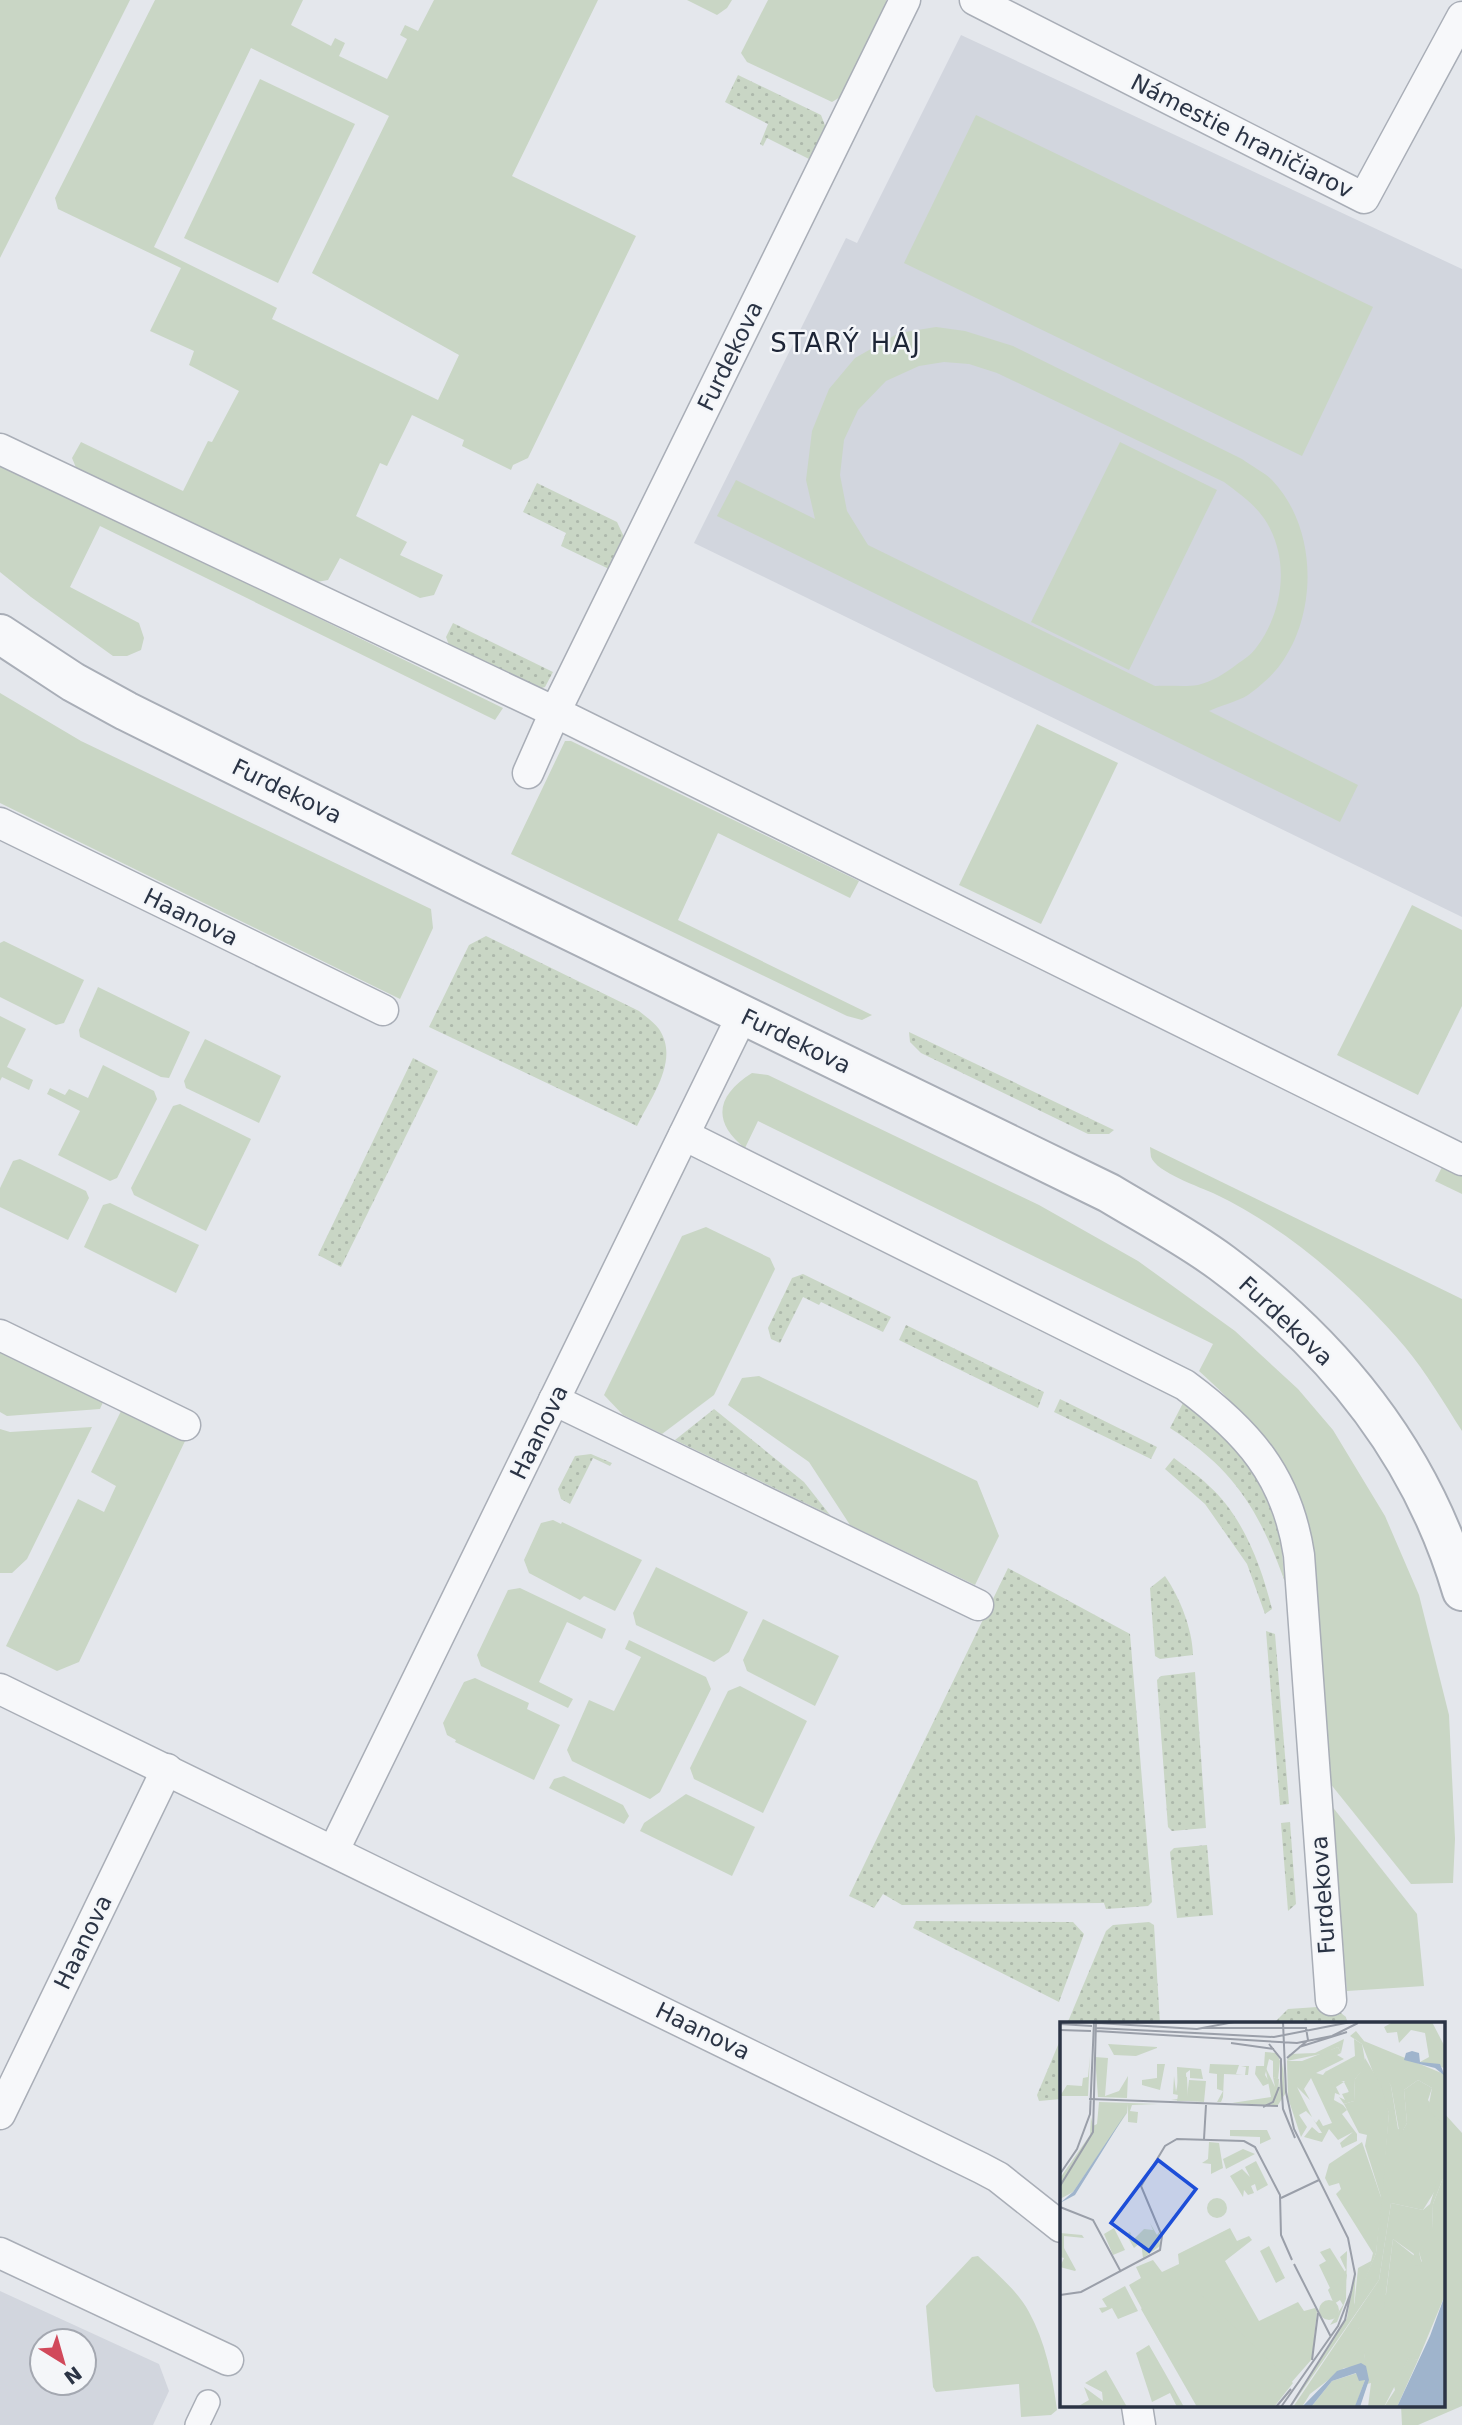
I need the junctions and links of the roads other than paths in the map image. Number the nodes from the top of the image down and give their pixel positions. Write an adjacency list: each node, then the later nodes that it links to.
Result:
1 (905, 0): 6 (street, Furdekova)
2 (975, 0): 3 (street, Námestie hraničiarov)
3 (1462, 17)
4 (0, 449): 6 (street)
5 (0, 634): 10 (street, Furdekova)
6 (555, 712): 7 (street, Furdekova); 12 (street)
7 (528, 773)
8 (0, 823): 9 (street, Haanova)
9 (383, 1010)
10 (743, 1014): 11 (street, Haanova); 16 (street, Furdekova)
11 (684, 1135): 14 (street, Haanova); 21 (street, Furdekova)
12 (1462, 1160)
13 (0, 1335): 15 (street)
14 (554, 1399): 17 (street); 20 (street, Haanova)
15 (185, 1425)
16 (1462, 1591)
17 (978, 1605)
18 (0, 1689): 19 (street, Haanova)
19 (167, 1769): 20 (street, Haanova); 22 (street, Haanova)
20 (334, 1850): 23 (street, Haanova)
21 (1331, 2000)
22 (0, 2114)
23 (1060, 2226)
24 (0, 2253): 25 (street)
25 (228, 2360)
26 (208, 2402): 27 (street)
27 (197, 2425)

